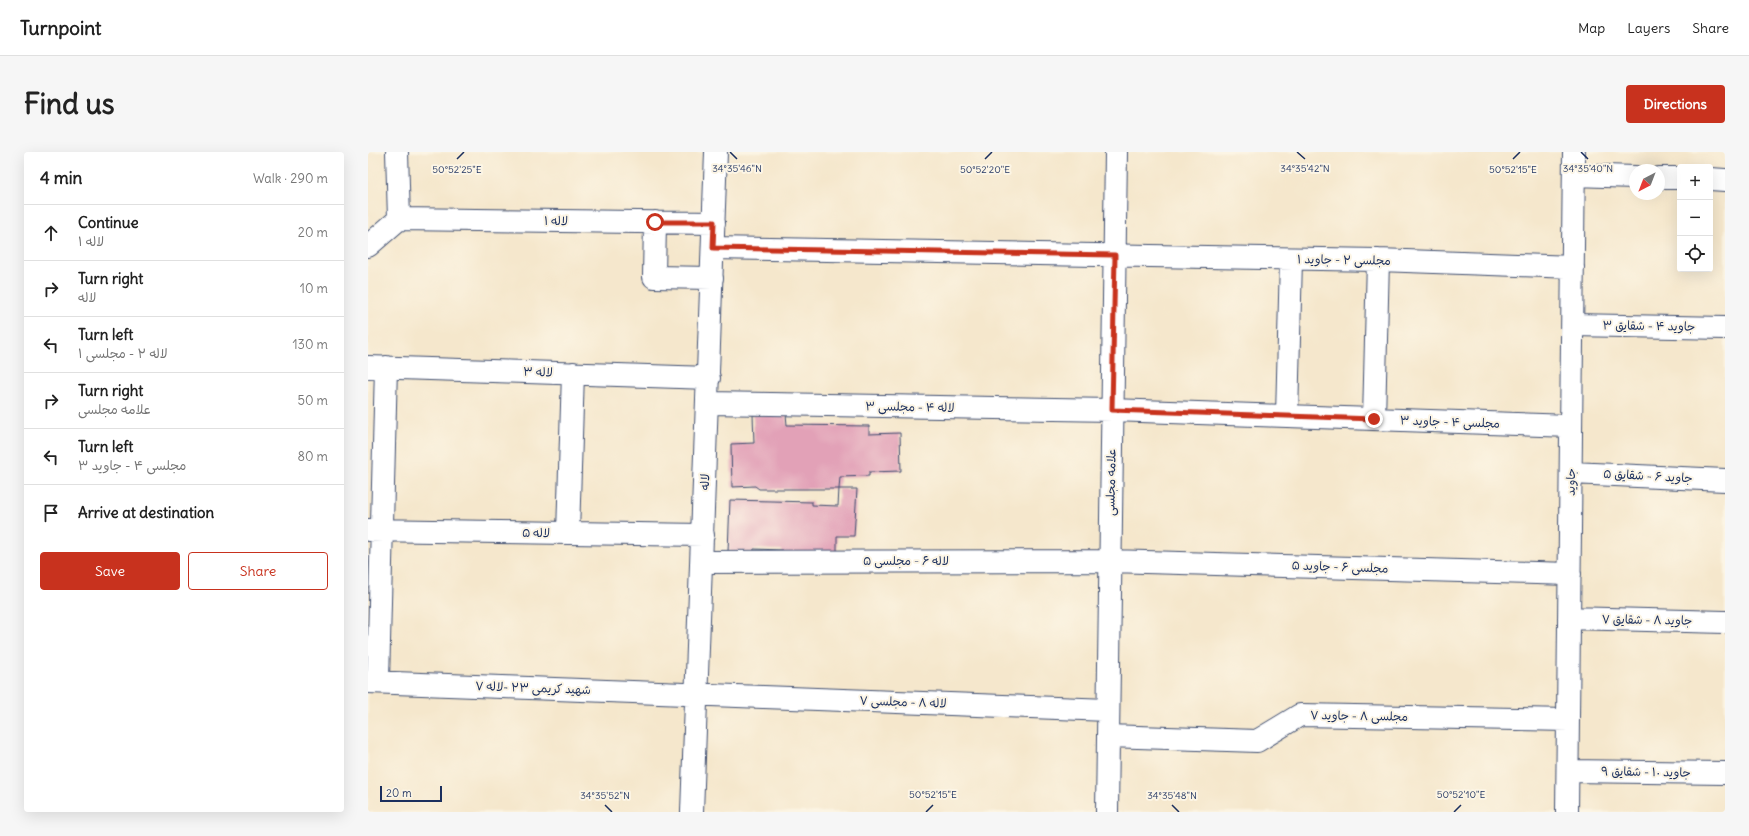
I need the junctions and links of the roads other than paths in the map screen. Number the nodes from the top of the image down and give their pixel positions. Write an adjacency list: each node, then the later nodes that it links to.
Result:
1 (397, 152): 11 (street)
2 (716, 152): 13 (street, لاله)
3 (1116, 152): 16 (street, علامه مجلسی)
4 (1574, 152): 5 (street, جاوید)
5 (1574, 175): 6 (street); 19 (street, جاوید)
6 (1629, 177)
7 (1665, 178): 8 (street)
8 (1677, 178)
9 (1713, 179): 10 (street)
10 (1725, 180)
11 (399, 218): 12 (street, لاله ۱); 14 (street)
12 (655, 222): 13 (street, لاله ۱); 20 (street)
13 (714, 222): 15 (street, لاله)
14 (368, 246)
15 (713, 248): 16 (street, مجلسی ۲ - جاوید ۱); 20 (street, لاله)
16 (1115, 255): 17 (street, مجلسی ۲ - جاوید ۱); 27 (street, علامه مجلسی)
17 (1291, 259): 18 (street, مجلسی ۲ - جاوید ۱); 28 (street)
18 (1378, 260): 19 (street, مجلسی ۲ - جاوید ۱); 29 (street)
19 (1573, 267): 21 (street, جاوید)
20 (712, 278): 25 (street, لاله)
21 (1572, 325): 22 (street, جاوید ۴ - شقایق ۳); 30 (street, جاوید)
22 (1725, 328)
23 (377, 367): 24 (street, لاله ۳); 33 (street)
24 (572, 373): 25 (street, لاله ۳); 34 (street)
25 (708, 378): 26 (street, لاله)
26 (708, 403): 27 (street, لاله ۴ - مجلسی ۳); 35 (street, لاله)
27 (1112, 410): 28 (street, مجلسی ۴ - جاوید ۳); 36 (street, علامه مجلسی)
28 (1286, 416): 29 (street, مجلسی ۴ - جاوید ۳)
29 (1374, 419): 30 (street, مجلسی ۴ - جاوید ۳)
30 (1571, 426): 31 (street, جاوید)
31 (1571, 473): 32 (street, جاوید ۶ - شقایق ۵); 38 (street, جاوید)
32 (1725, 480)
33 (375, 530): 34 (street, لاله ۵); 41 (street)
34 (568, 533): 35 (street, لاله ۵)
35 (703, 535): 37 (street, لاله)
36 (1110, 560): 37 (street, لاله ۶ - مجلسی ۵); 38 (street, مجلسی ۶ - جاوید ۵); 43 (street, علامه مجلسی)
37 (702, 562): 42 (street, لاله)
38 (1570, 574): 39 (street, جاوید)
39 (1569, 618): 40 (street, جاوید ۸ - شقایق ۷); 44 (street, جاوید)
40 (1725, 622)
41 (373, 681): 42 (street, شهید کریمی ۲۳ -لاله ۷)
42 (698, 695): 43 (street, لاله ۸ - مجلسی ۷); 48 (street, لاله)
43 (1108, 710): 45 (street, علامه مجلسی)
44 (1568, 720): 45 (street, مجلسی ۸ - جاوید ۷); 46 (street, جاوید)
45 (1108, 736): 49 (street, علامه مجلسی)
46 (1568, 771): 47 (street, جاوید ۱۰ - شقایق ۹); 50 (street, جاوید)
47 (1725, 773)
48 (692, 812)
49 (1107, 812)
50 (1567, 812)

